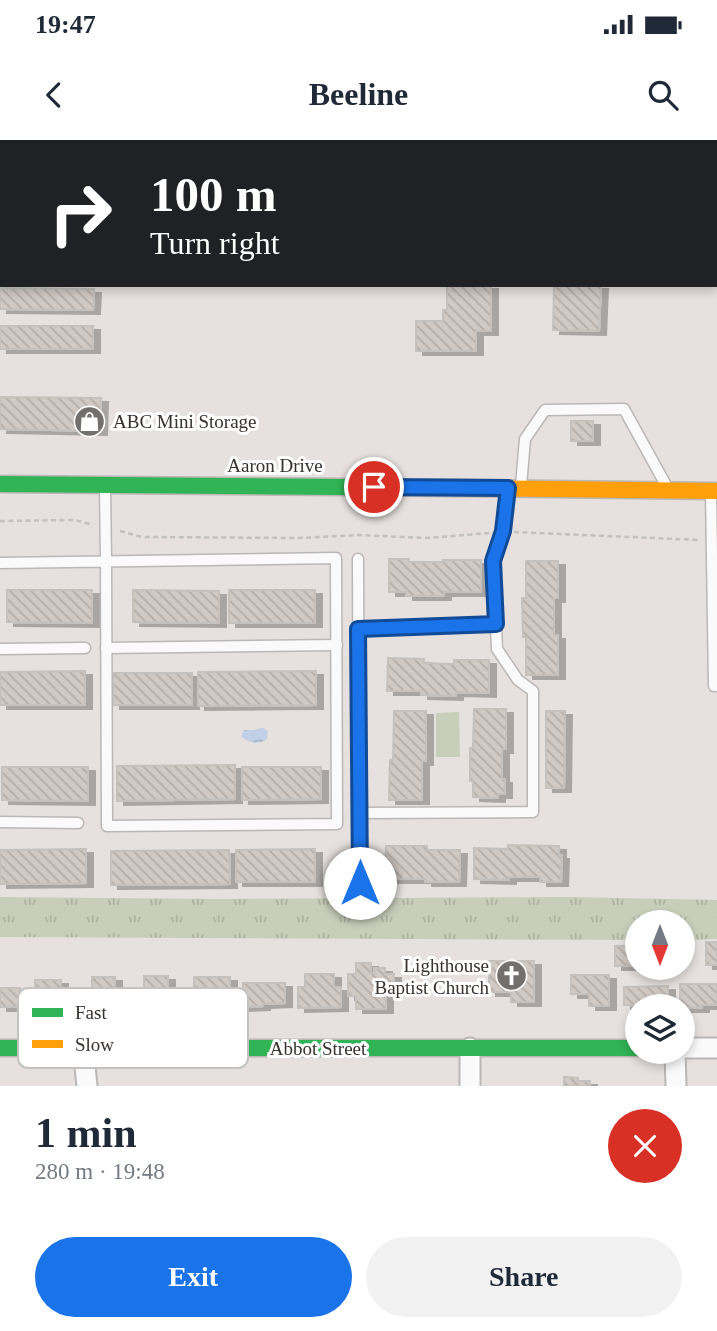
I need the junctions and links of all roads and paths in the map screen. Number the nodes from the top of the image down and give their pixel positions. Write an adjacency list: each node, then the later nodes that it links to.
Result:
1 (0, 484): 2 (main road, Aaron Drive)
2 (105, 485): 3 (main road, Aaron Drive); 7 (lane)
3 (514, 488): 4 (main road, Aaron Drive); 4 (lane); 8 (lane)
4 (669, 490): 5 (main road, Aaron Drive)
5 (714, 491): 9 (lane)
6 (0, 521): 7 (path)
7 (105, 528): 8 (path); 11 (lane)
8 (503, 531): 9 (path); 13 (lane)
9 (712, 540): 19 (lane)
10 (358, 559): 14 (lane)
11 (106, 561): 12 (lane); 15 (lane); 17 (lane)
12 (0, 563)
13 (496, 624): 14 (lane); 20 (lane)
14 (358, 629): 20 (lane)
15 (337, 645): 17 (lane); 17 (lane)
16 (85, 648): 18 (lane)
17 (106, 648)
18 (0, 649)
19 (717, 686)
20 (359, 813): 23 (lane)
21 (0, 822): 22 (lane)
22 (78, 823)
23 (360, 883)
24 (248, 1047): 27 (main road, Abbot Street)
25 (0, 1048): 26 (main road, Abbot Street)
26 (18, 1048)
27 (470, 1048): 28 (main road, Abbot Street); 34 (street)
28 (625, 1048)
29 (695, 1048): 30 (street)
30 (717, 1048)
31 (676, 1064): 35 (street)
32 (85, 1068): 33 (street)
33 (87, 1086)
34 (470, 1086)
35 (676, 1086)

